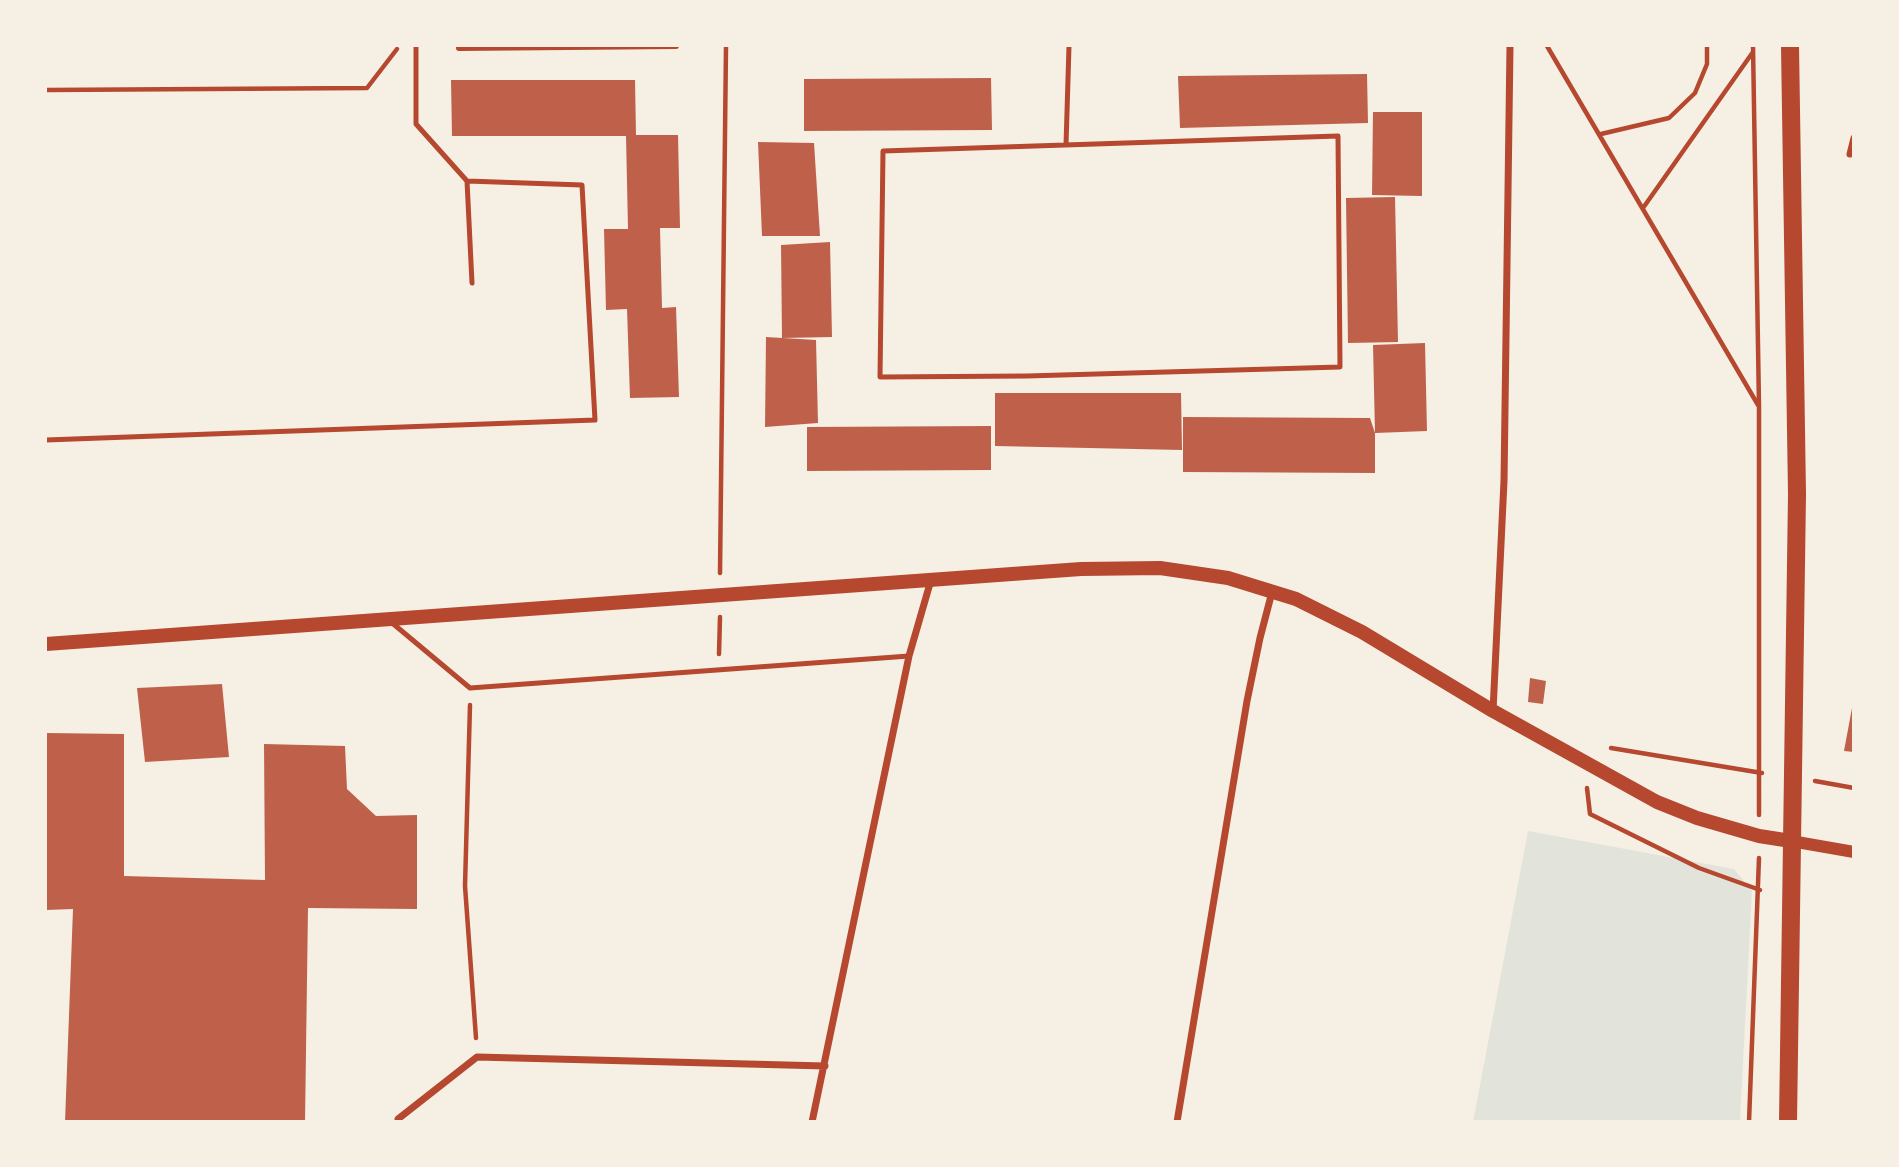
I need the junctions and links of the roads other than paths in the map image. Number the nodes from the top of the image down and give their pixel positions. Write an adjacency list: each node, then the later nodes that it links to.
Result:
1 (416, 46): 10 (lane)
2 (676, 46): 6 (street)
3 (1069, 46): 8 (lane)
4 (1510, 46): 18 (street)
5 (1790, 46): 19 (main road)
6 (459, 48)
7 (1853, 138): 9 (street)
8 (1066, 145): 8 (lane)
9 (1850, 154)
10 (467, 181): 11 (lane); 12 (lane)
11 (472, 283)
12 (46, 440)
13 (931, 579): 14 (main road); 15 (main road); 17 (street)
14 (1272, 591): 18 (main road); 24 (street)
15 (389, 620): 16 (main road); 17 (lane)
16 (46, 644)
17 (909, 656): 21 (street)
18 (1493, 711): 19 (main road)
19 (1791, 841): 20 (street); 25 (main road)
20 (1853, 852)
21 (825, 1066): 22 (street); 23 (street)
22 (398, 1120)
23 (812, 1122)
24 (1177, 1122)
25 (1788, 1122)

